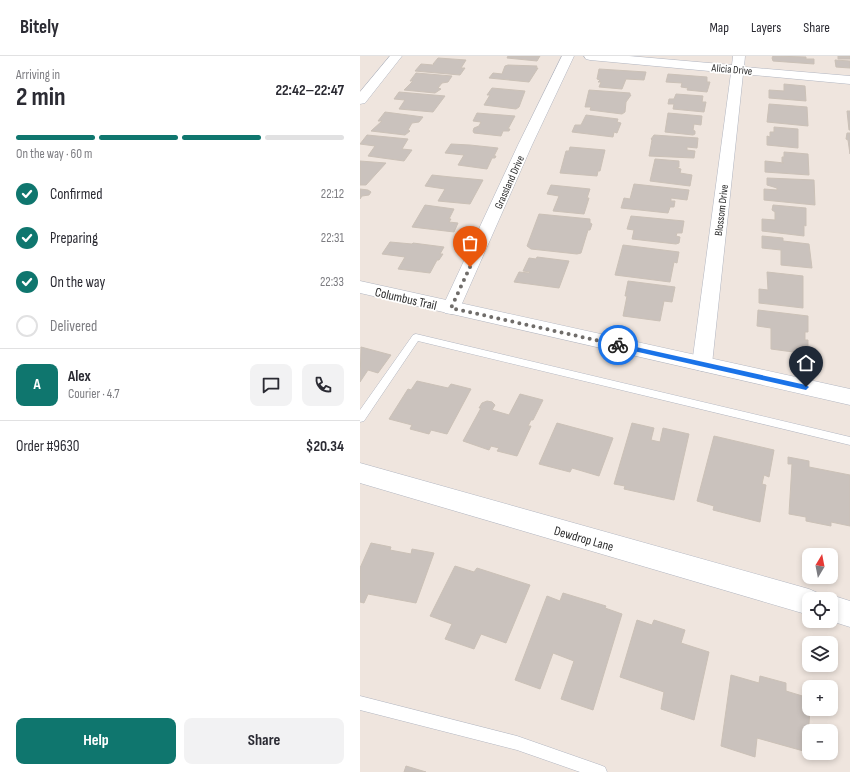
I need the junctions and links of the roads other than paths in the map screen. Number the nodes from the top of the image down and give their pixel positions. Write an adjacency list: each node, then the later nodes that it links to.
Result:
1 (396, 56): 6 (street)
2 (568, 56): 8 (street, Grassland Drive)
3 (590, 56): 4 (street, Alicia Drive)
4 (739, 63): 5 (street, Alicia Drive); 9 (street, Blossom Drive)
5 (850, 80)
6 (360, 100)
7 (360, 287): 8 (street, Columbus Trail)
8 (451, 308): 9 (street, Columbus Trail)
9 (702, 364): 10 (street, Columbus Trail)
10 (850, 397)
11 (360, 418): 12 (lane)
12 (850, 441)
13 (360, 473): 14 (street, Dewdrop Lane)
14 (802, 600)
15 (838, 610): 16 (street)
16 (850, 614)
17 (360, 703): 18 (lane)
18 (600, 772)

